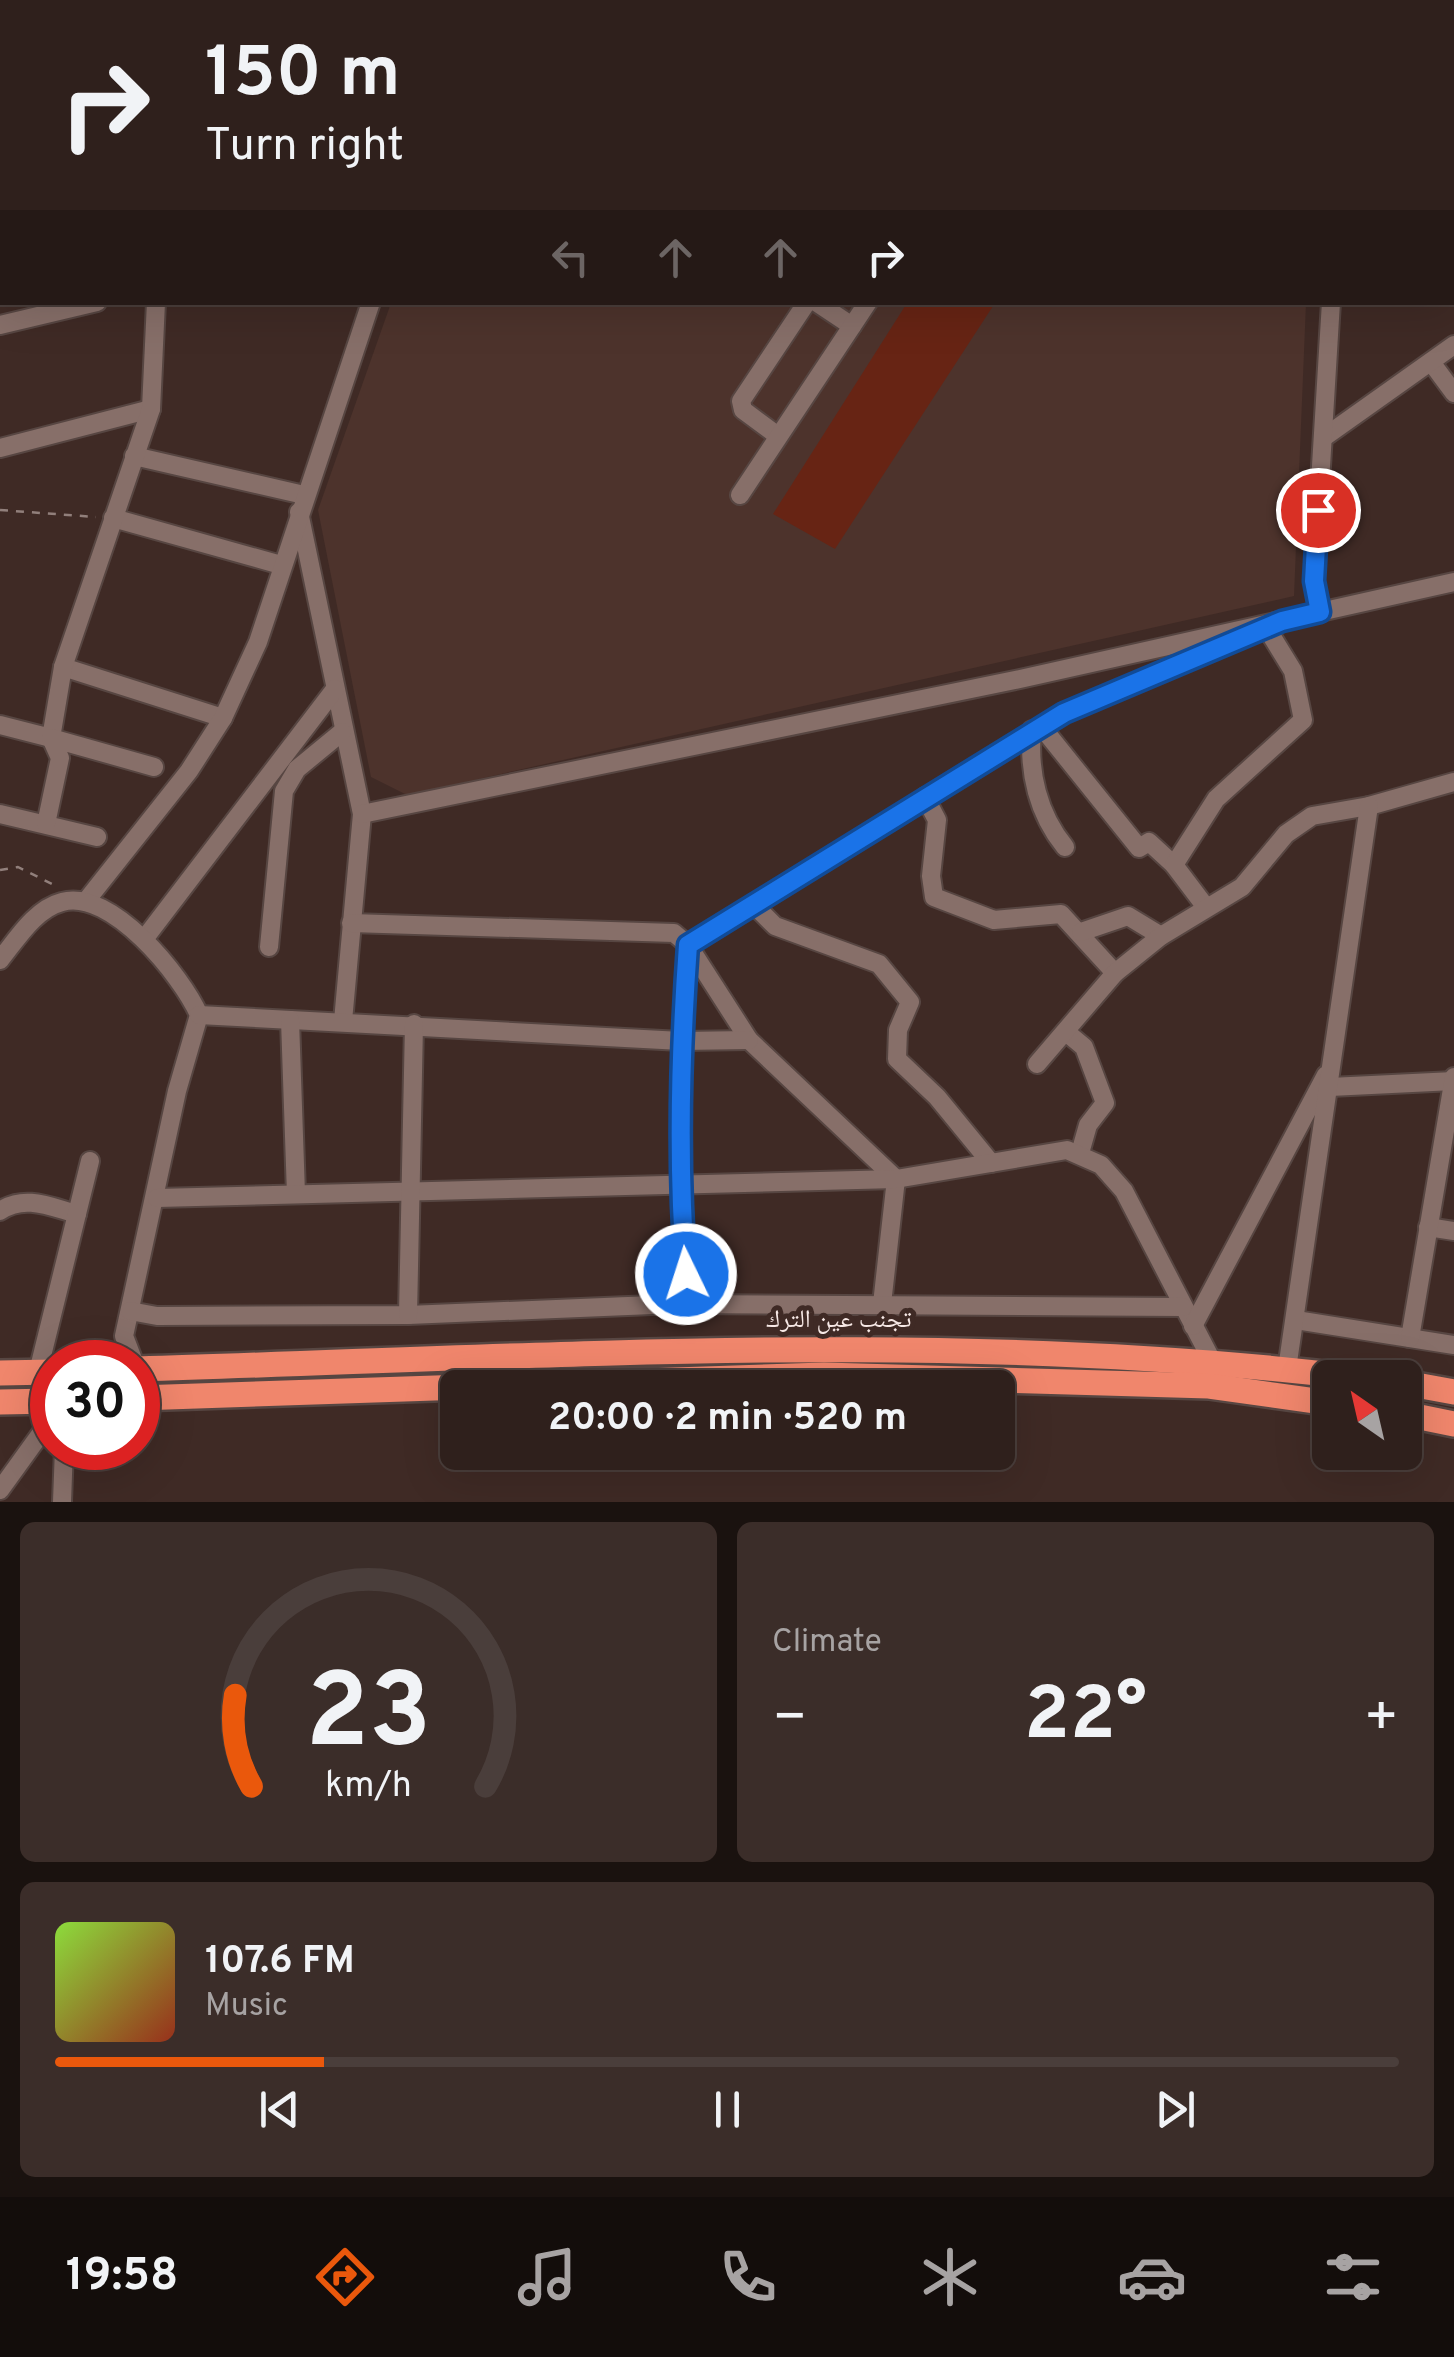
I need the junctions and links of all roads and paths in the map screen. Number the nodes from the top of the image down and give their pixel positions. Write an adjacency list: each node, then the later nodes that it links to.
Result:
1 (84, 305): 8 (street)
2 (156, 305): 13 (street)
3 (370, 305): 19 (street)
4 (805, 305): 14 (street)
5 (820, 305): 9 (street)
6 (866, 305): 9 (street)
7 (1331, 305): 15 (street)
8 (0, 325)
9 (852, 326): 14 (street)
10 (1454, 344): 11 (street)
11 (1431, 362): 12 (street); 15 (street)
12 (1454, 393)
13 (151, 409): 16 (street); 17 (street)
14 (778, 436): 18 (street)
15 (1323, 438): 26 (street)
16 (0, 448)
17 (134, 456): 19 (street); 21 (street)
18 (740, 495)
19 (302, 503): 22 (street); 29 (street)
20 (0, 510): 21 (path)
21 (113, 518): 22 (street); 28 (street)
22 (281, 564): 30 (street)
23 (1454, 570): 25 (street)
24 (1454, 582): 25 (street)
25 (1430, 588): 26 (street)
26 (1320, 612): 27 (street)
27 (1274, 624): 32 (street); 40 (street); 44 (street)
28 (63, 668): 30 (street); 34 (street)
29 (334, 689): 33 (street); 52 (street)
30 (223, 718): 46 (street)
31 (0, 725): 34 (street)
32 (1036, 728): 37 (street); 43 (street); 44 (street)
33 (342, 732): 40 (street); 54 (street)
34 (51, 738): 35 (street); 41 (street)
35 (154, 767)
36 (1454, 782): 38 (street)
37 (924, 797): 47 (street); 50 (street)
38 (1369, 806): 48 (street); 64 (street)
39 (0, 814): 41 (street)
40 (362, 814): 49 (street)
41 (46, 824): 42 (street)
42 (97, 837)
43 (1066, 847)
44 (1174, 866): 48 (street)
45 (0, 870): 46 (path)
46 (86, 901): 52 (street); 55 (street)
47 (754, 904): 53 (street); 70 (street)
48 (1205, 906): 51 (street)
49 (351, 923): 53 (street); 59 (street)
50 (1082, 932): 51 (street); 56 (street)
51 (1161, 936): 56 (street)
52 (145, 938): 57 (street)
53 (688, 945): 62 (street); 63 (street)
54 (269, 946)
55 (0, 960)
56 (1115, 974): 61 (street)
57 (199, 1015): 58 (street); 75 (street)
58 (290, 1020): 59 (street); 74 (street)
59 (342, 1021): 60 (street)
60 (414, 1024): 63 (street); 73 (street)
61 (1066, 1032): 65 (street); 68 (street)
62 (748, 1040): 63 (street); 71 (street)
63 (681, 1041): 72 (street)
64 (1334, 1060): 67 (street); 86 (street)
65 (1037, 1064)
66 (1454, 1079): 67 (street); 78 (street)
67 (1330, 1087): 85 (street)
68 (1080, 1152): 70 (street); 82 (street)
69 (90, 1161): 77 (street)
70 (991, 1163): 71 (street)
71 (896, 1179): 72 (street); 81 (street)
72 (678, 1184): 73 (street); 80 (street)
73 (408, 1192): 74 (street); 84 (street)
74 (296, 1194): 75 (street)
75 (158, 1198): 83 (street)
76 (0, 1211): 77 (street)
77 (77, 1214): 88 (street)
78 (1428, 1227): 79 (street); 87 (street)
79 (1454, 1231)
80 (688, 1304): 81 (street); 84 (street)
81 (882, 1304): 82 (street)
82 (1182, 1307): 86 (street)
83 (130, 1311): 84 (street); 89 (street)
84 (408, 1314)
85 (1296, 1320): 87 (street); 93 (street)
86 (1193, 1326): 91 (street)
87 (1410, 1338): 90 (street)
88 (51, 1340)
89 (125, 1340)
90 (1454, 1346)
91 (1211, 1359): 92 (highway, تجنب عين الترك); 93 (highway, تجنب عين الترك)
92 (160, 1366)
93 (1287, 1368): 94 (highway, تجنب عين الترك)
94 (1312, 1371)
95 (30, 1373): 96 (highway)
96 (0, 1374)
97 (1422, 1386): 98 (highway)
98 (1454, 1392)
99 (160, 1397): 100 (highway)
100 (1312, 1400)
101 (30, 1401): 102 (highway)
102 (0, 1402)
103 (1422, 1417): 104 (highway)
104 (1454, 1424)
105 (30, 1448): 107 (street)
106 (63, 1470): 108 (street)
107 (0, 1490)
108 (62, 1502)

